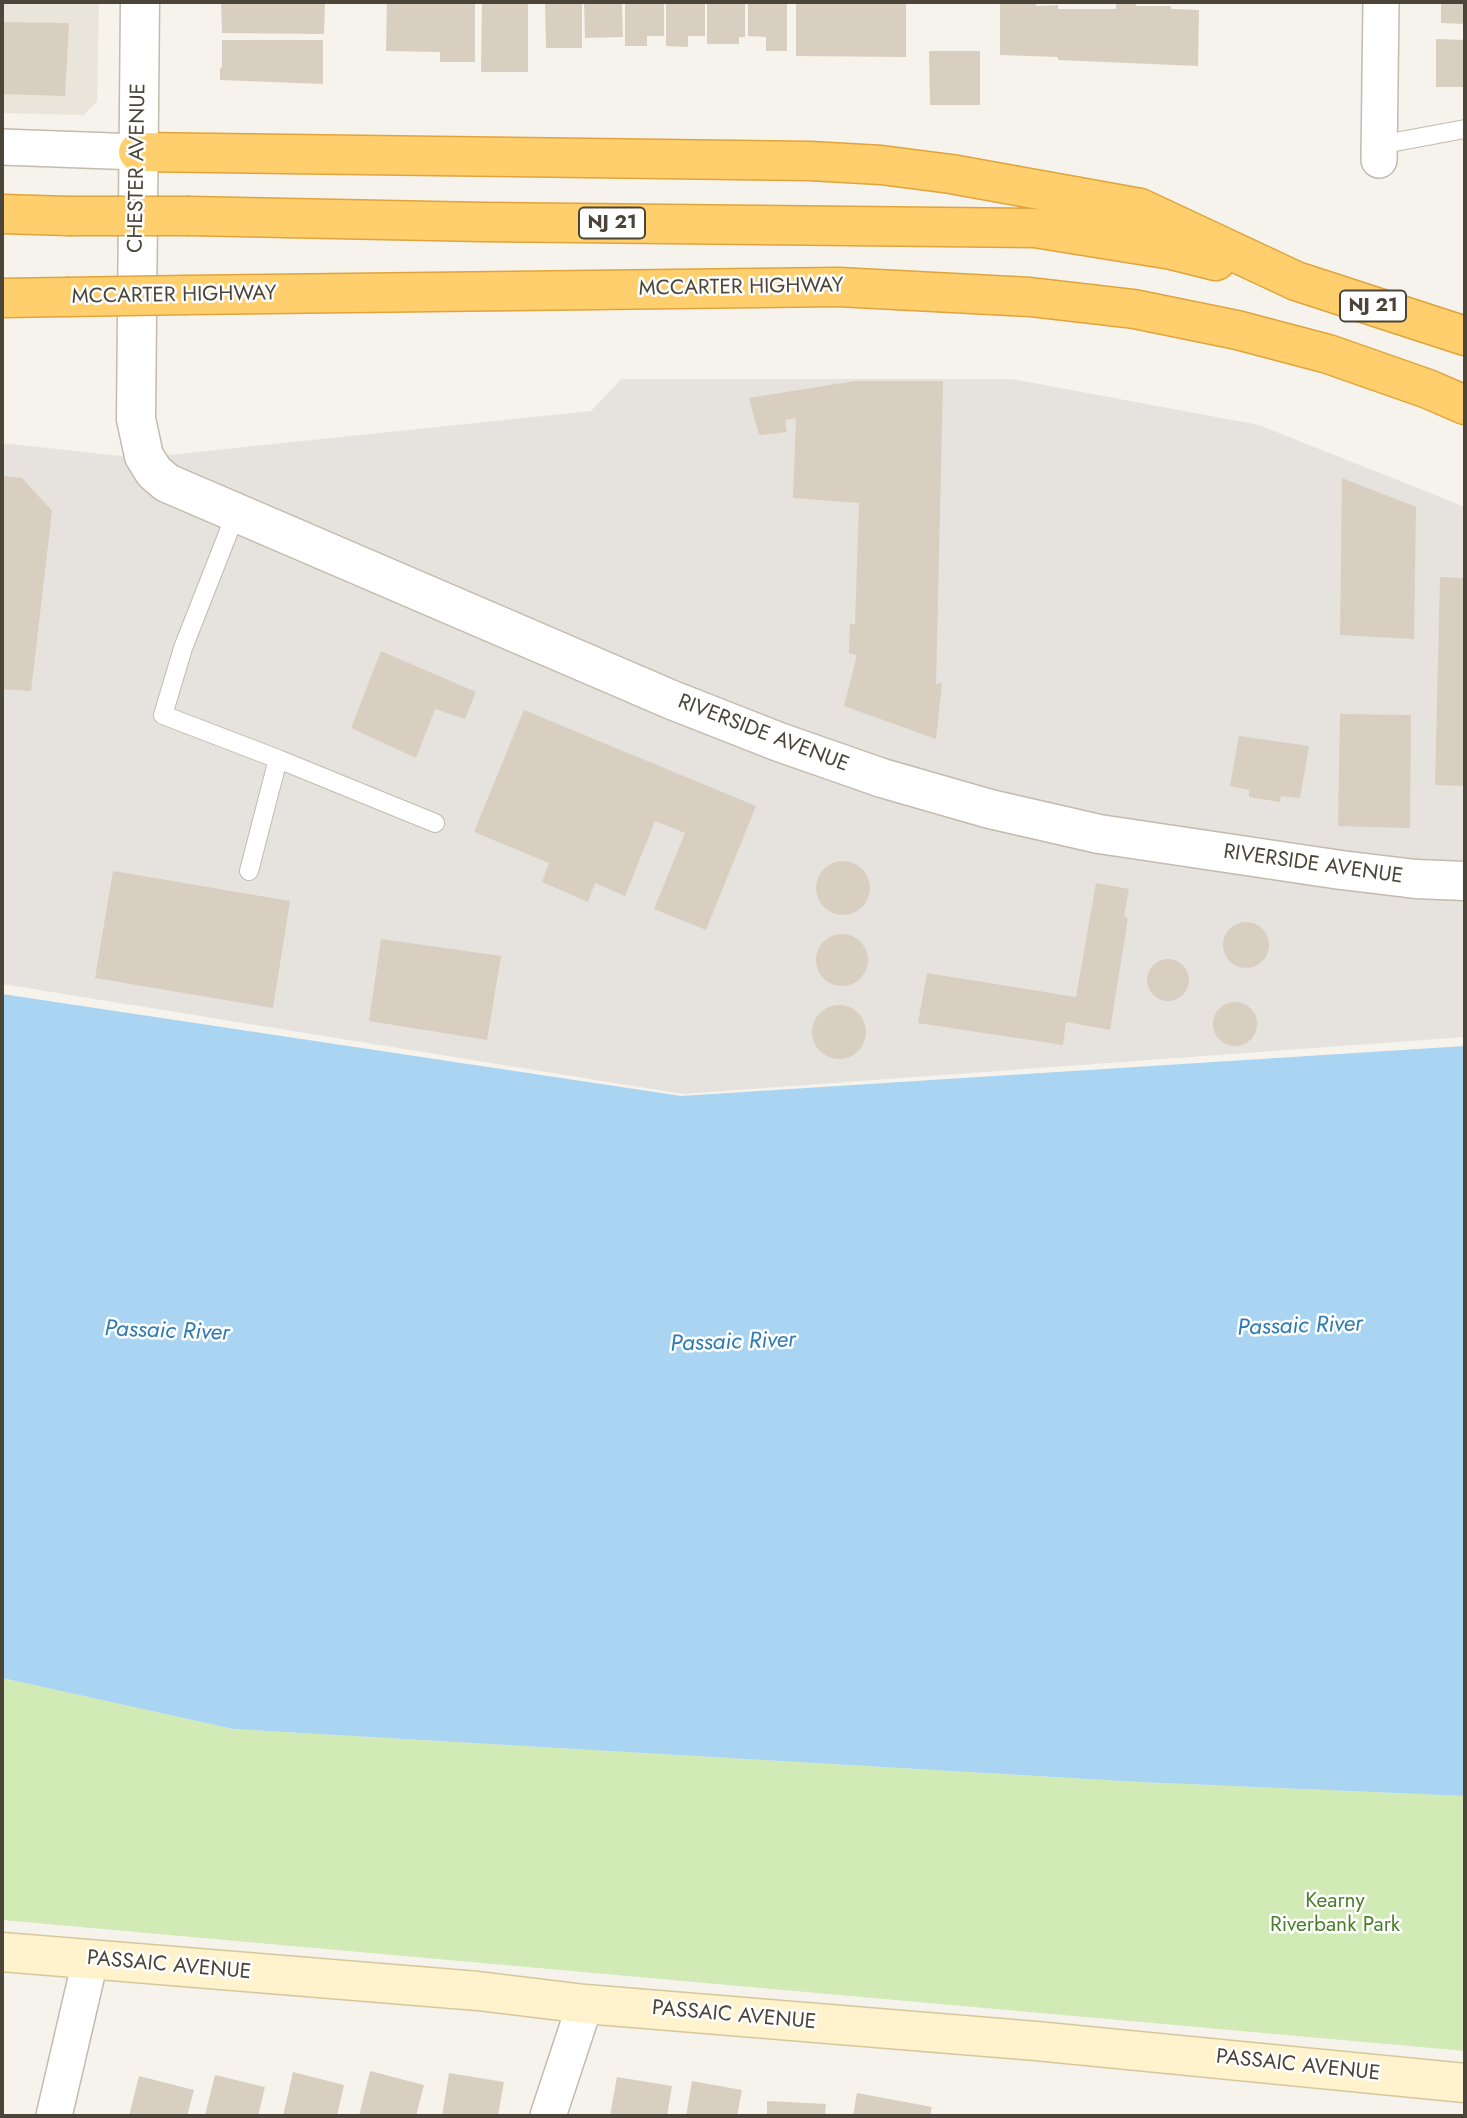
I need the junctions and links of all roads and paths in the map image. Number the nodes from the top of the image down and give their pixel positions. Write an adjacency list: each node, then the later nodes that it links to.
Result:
1 (140, 2): 5 (street, CHESTER AVENUE)
2 (1381, 2): 6 (street)
3 (1465, 129): 6 (lane)
4 (2, 146): 5 (street)
5 (138, 152): 8 (highway); 12 (street, CHESTER AVENUE)
6 (1379, 153)
7 (2, 214): 8 (highway, NJ 21, bridge)
8 (1296, 281): 10 (highway, NJ 21)
9 (2, 298): 11 (highway, MCCARTER HIGHWAY, bridge)
10 (1458, 333)
11 (1465, 405)
12 (136, 419): 13 (street, RIVERSIDE AVENUE)
13 (236, 513): 14 (lane); 17 (street, RIVERSIDE AVENUE)
14 (278, 759): 15 (lane); 16 (lane)
15 (435, 823)
16 (249, 871)
17 (1465, 881)
18 (2, 1952): 19 (main road, PASSAIC AVENUE)
19 (93, 1959): 20 (main road, PASSAIC AVENUE); 22 (street)
20 (585, 2004): 21 (main road, PASSAIC AVENUE); 23 (street)
21 (1465, 2083)
22 (54, 2116)
23 (548, 2116)

